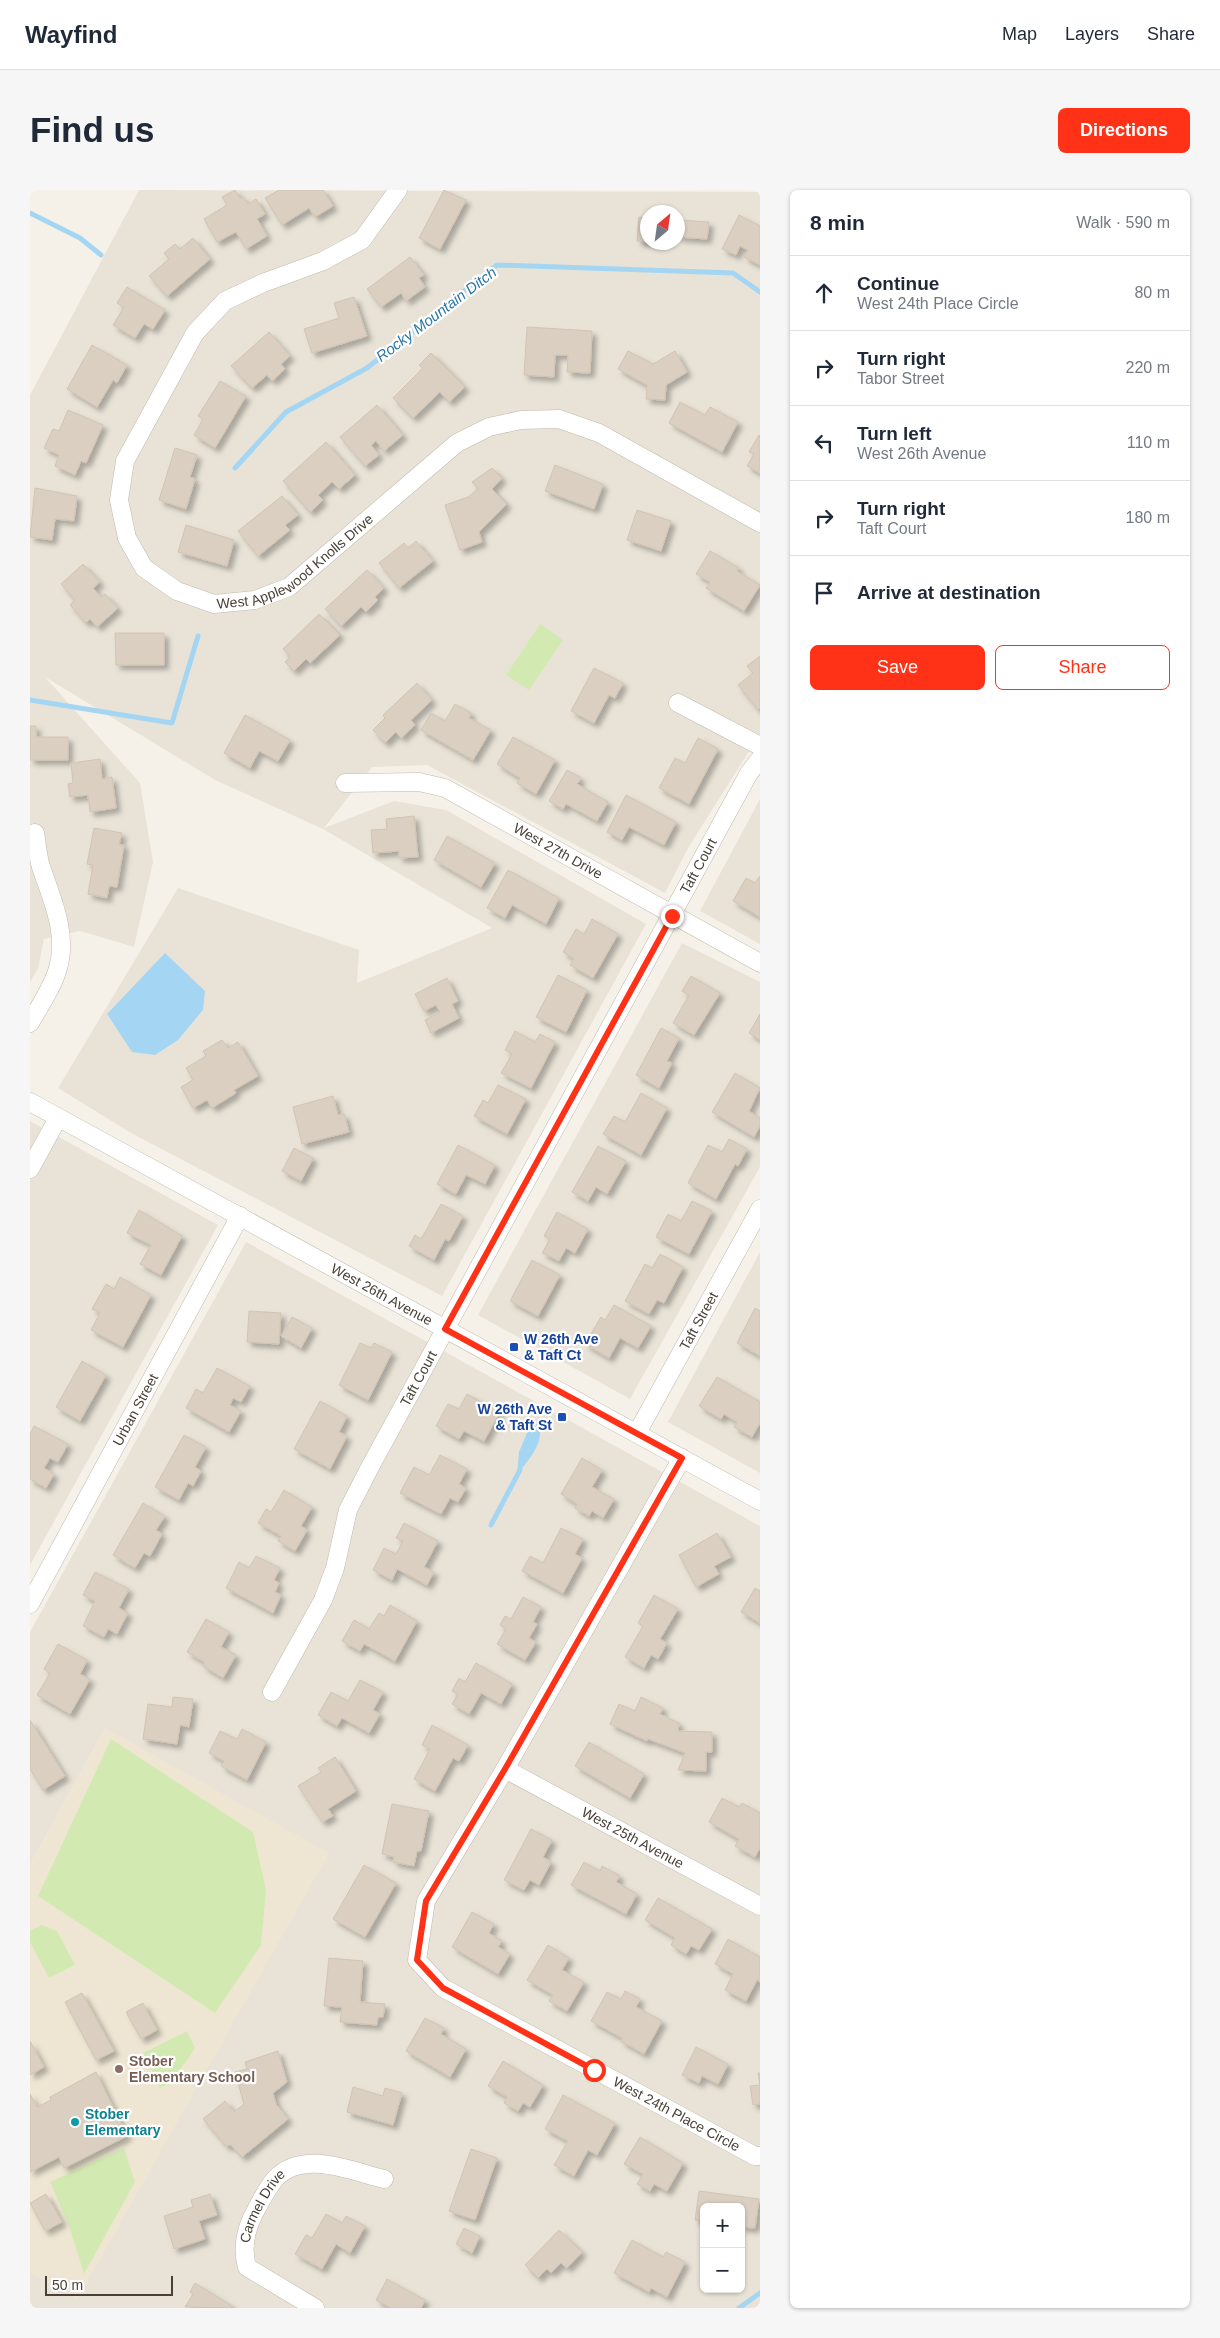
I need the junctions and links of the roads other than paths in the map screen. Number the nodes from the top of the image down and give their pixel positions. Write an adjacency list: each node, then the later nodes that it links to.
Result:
1 (398, 190): 2 (street, West Applewood Knolls Drive)
2 (760, 523)
3 (678, 703): 4 (street)
4 (760, 746)
5 (760, 759): 8 (street, Taft Court)
6 (345, 783): 8 (street, West 27th Drive)
7 (35, 833): 10 (street)
8 (672, 916): 9 (street, West 27th Drive); 16 (street, Taft Court)
9 (760, 963)
10 (30, 1022)
11 (30, 1102): 12 (street, West 26th Avenue)
12 (58, 1118): 13 (street); 15 (street, West 26th Avenue)
13 (30, 1168)
14 (760, 1210): 17 (street, Taft Street)
15 (240, 1216): 16 (street, West 26th Avenue); 20 (street, Urban Street)
16 (445, 1329): 17 (street, West 26th Avenue); 21 (street, Taft Court)
17 (637, 1433): 18 (street, West 26th Avenue)
18 (682, 1458): 19 (street, West 26th Avenue); 22 (street)
19 (760, 1501)
20 (30, 1604)
21 (272, 1692)
22 (505, 1769): 23 (street, West 25th Avenue); 24 (street, West 24th Place Circle)
23 (760, 1906)
24 (760, 2156)
25 (384, 2179): 26 (street, Carmel Drive)
26 (315, 2308)

